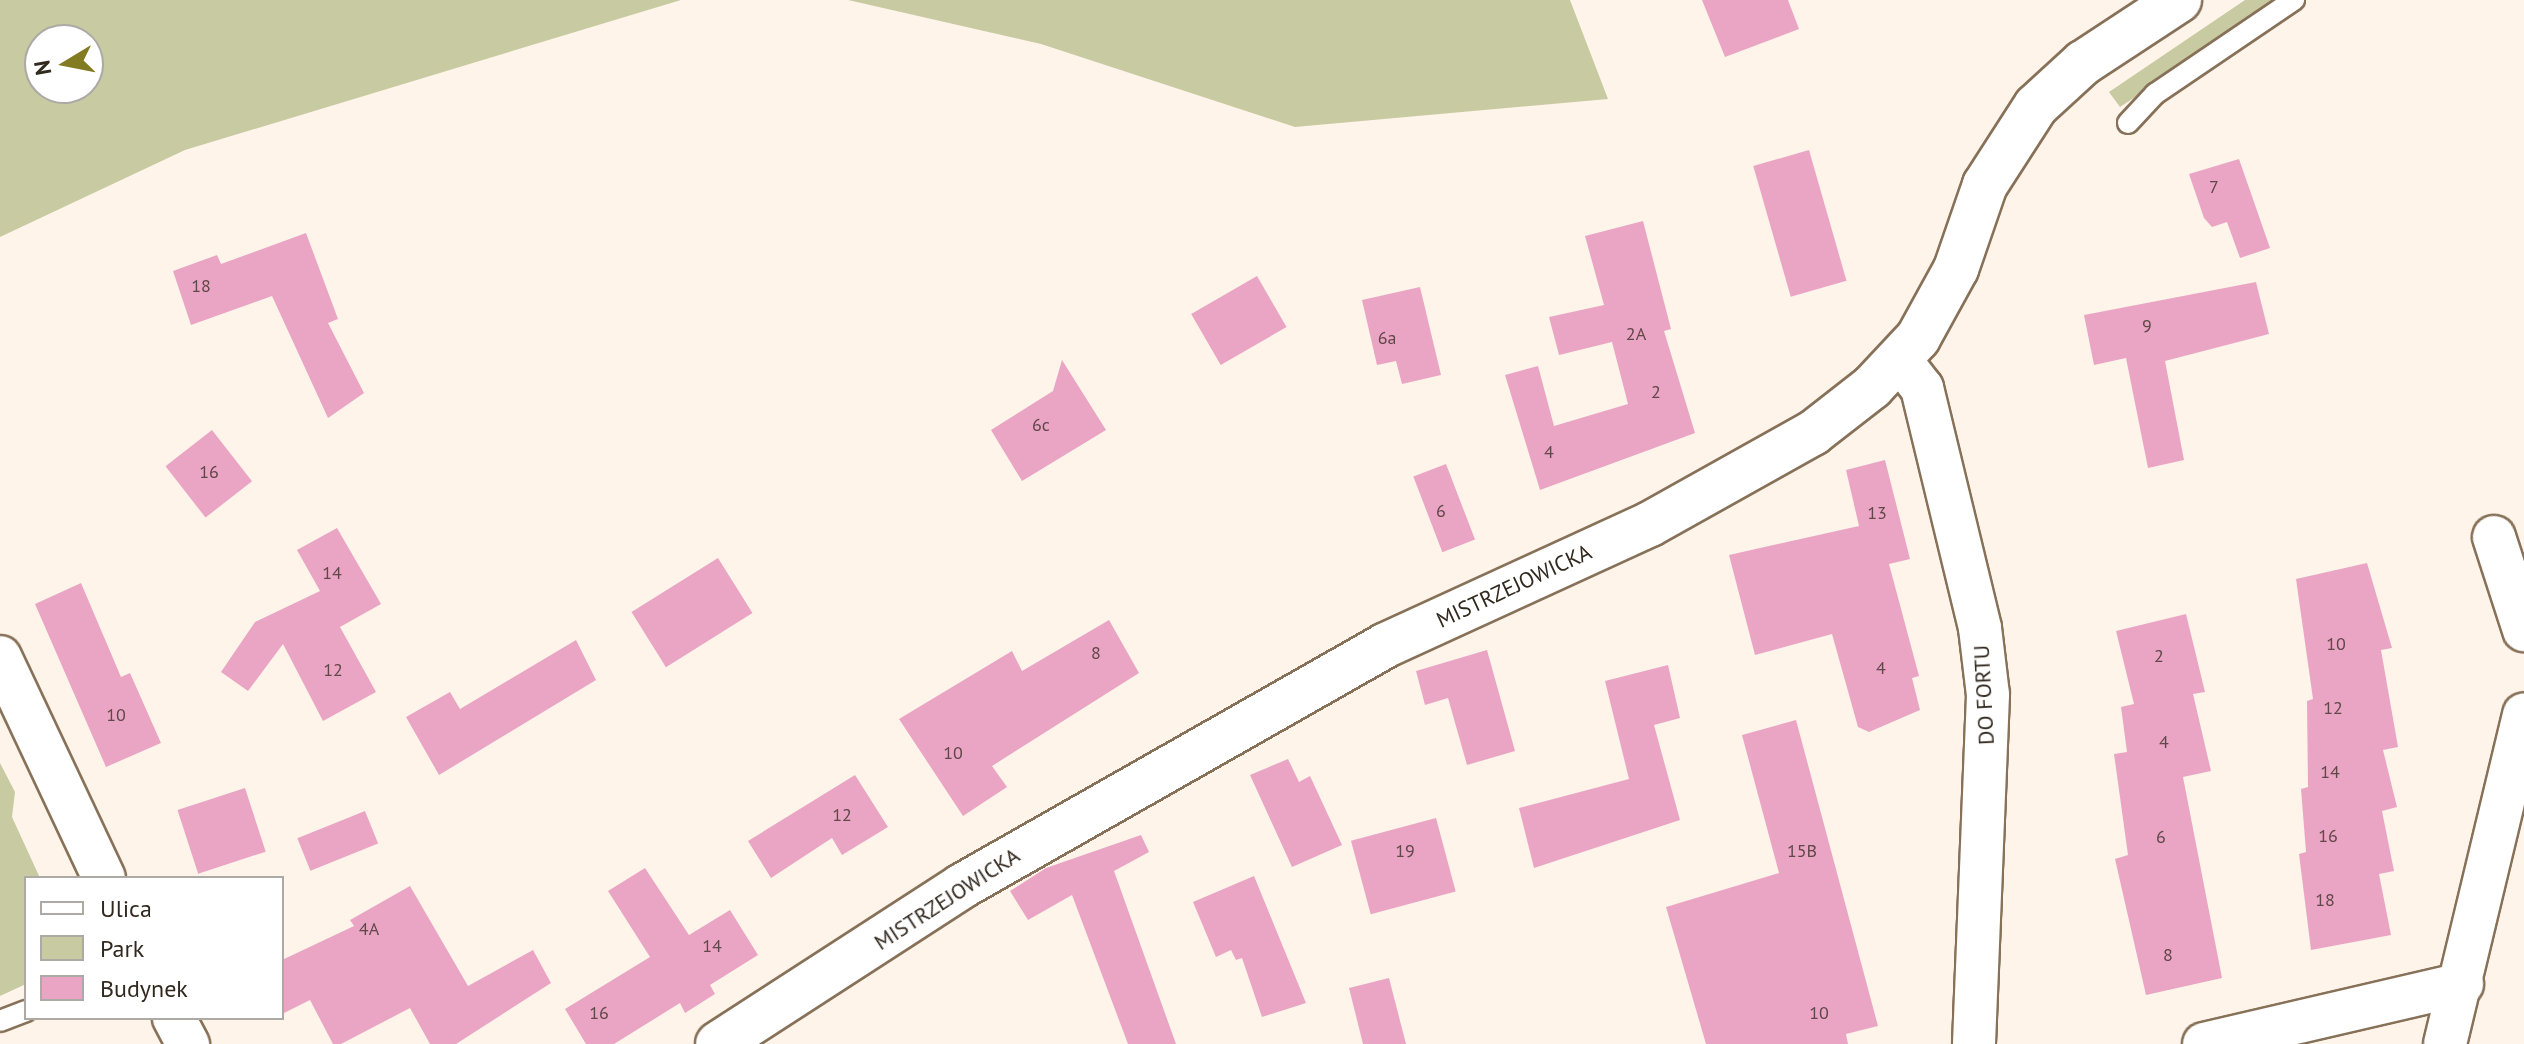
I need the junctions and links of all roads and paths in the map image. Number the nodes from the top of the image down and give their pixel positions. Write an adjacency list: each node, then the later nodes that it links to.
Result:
1 (2179, 0): 4 (street, MISTRZEJOWICKA)
2 (2294, 0): 3 (lane)
3 (2128, 123)
4 (1900, 360): 15 (street, MISTRZEJOWICKA); 16 (street, DO FORTU)
5 (2494, 537): 6 (street)
6 (2524, 630)
7 (0, 657): 9 (street)
8 (2524, 714): 10 (street)
9 (103, 876)
10 (2462, 984): 17 (street); 18 (street)
11 (24, 1012): 13 (lane)
12 (175, 1020): 14 (street)
13 (0, 1021)
14 (188, 1044)
15 (718, 1044)
16 (1974, 1044)
17 (2204, 1044)
18 (2445, 1044)

